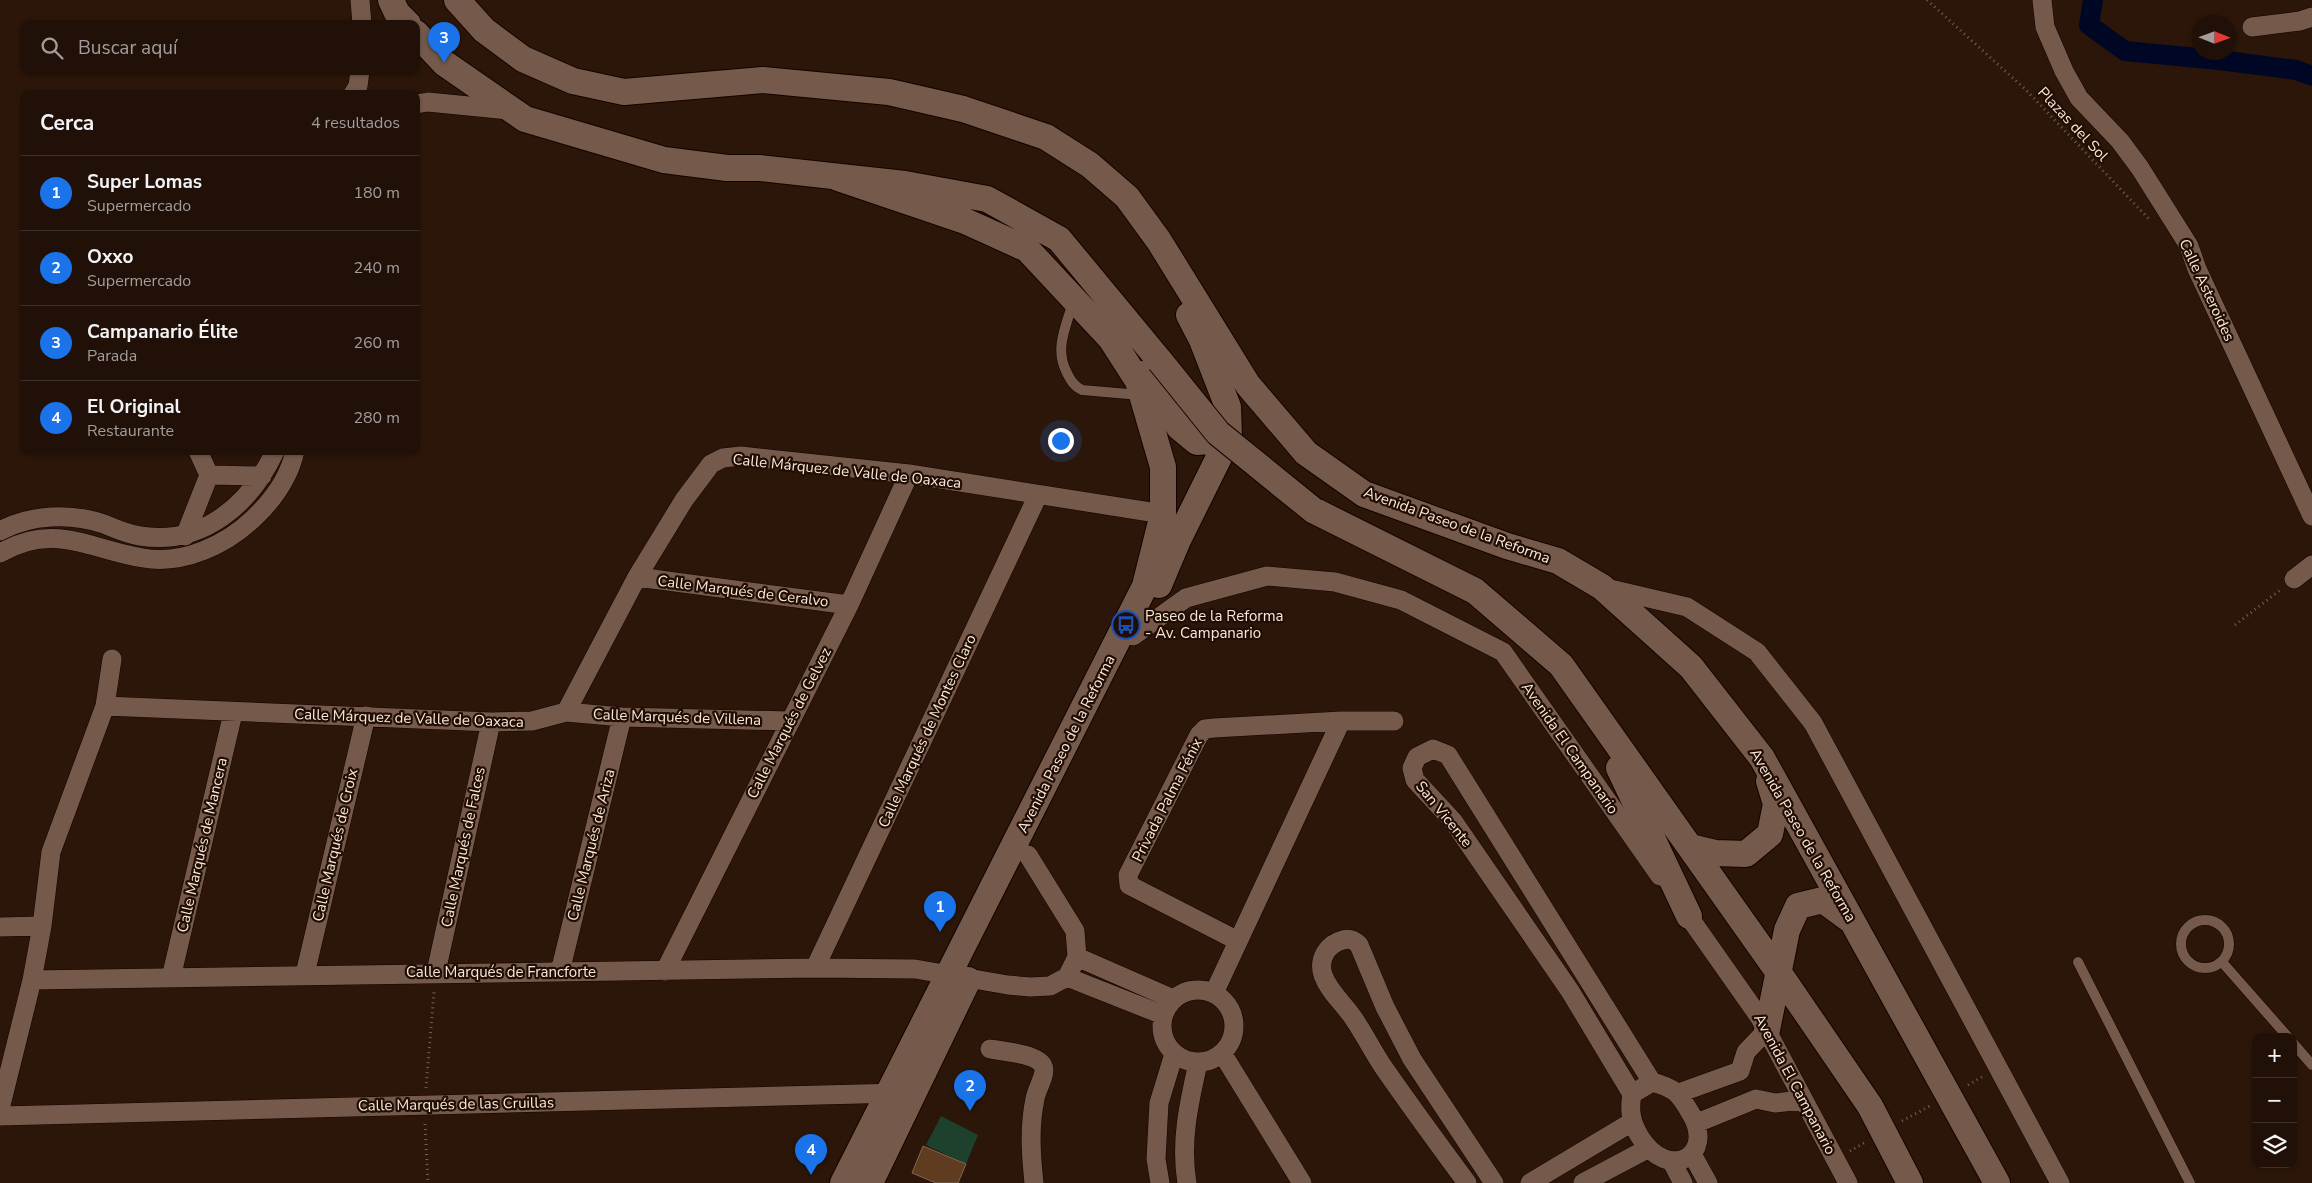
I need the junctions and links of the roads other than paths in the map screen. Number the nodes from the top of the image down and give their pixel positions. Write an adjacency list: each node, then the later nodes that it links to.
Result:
1 (360, 0): 6 (street)
2 (391, 0): 7 (street)
3 (457, 0): 15 (street, Avenida Paseo de la Reforma)
4 (2042, 0): 28 (street, Calle Asteroides)
5 (2312, 17): 8 (street)
6 (362, 20)
7 (404, 20)
8 (2252, 26)
9 (420, 37): 13 (street, Avenida Paseo de la Reforma)
10 (359, 75): 11 (street)
11 (356, 90)
12 (420, 103): 13 (street)
13 (511, 110): 14 (street, Avenida Paseo de la Reforma)
14 (838, 178): 16 (street, Avenida Paseo de la Reforma); 40 (street, Avenida Paseo de la Reforma, bridge)
15 (1127, 197): 19 (street); 35 (street, Avenida Paseo de la Reforma)
16 (1074, 299): 17 (street, Avenida Paseo de la Reforma); 18 (lane)
17 (1111, 339): 18 (street, Avenida Paseo de la Reforma); 19 (street)
18 (1142, 395): 27 (street, Avenida Paseo de la Reforma)
19 (1228, 407): 37 (street, Avenida Paseo de la Reforma)
20 (200, 455): 24 (street)
21 (272, 455): 25 (street)
22 (294, 455): 31 (street)
23 (909, 474): 26 (street, Calle Márquez de Valle de Oaxaca); 33 (street, Calle Márquez de Valle de Oaxaca); 36 (street, Calle Marqués de Gelvez)
24 (209, 475): 25 (street); 30 (street)
25 (262, 476): 30 (street)
26 (1038, 495): 27 (street, Calle Márquez de Valle de Oaxaca); 60 (street, Calle Marqués de Montes Claro)
27 (1163, 514): 67 (street, Avenida Paseo de la Reforma)
28 (2312, 516)
29 (0, 530): 30 (street)
30 (185, 536)
31 (0, 553)
32 (2312, 565): 34 (street)
33 (636, 577): 36 (street, Calle Marqués de Ceralvo); 41 (street, Calle Márquez de Valle de Oaxaca)
34 (2294, 579)
35 (1602, 587): 49 (street, Avenida Paseo de la Reforma); 112 (street)
36 (849, 605): 45 (street, Calle Marqués de Gelvez)
37 (1133, 636): 51 (street, Avenida Paseo de la Reforma); 52 (street, Avenida El Campanario)
38 (112, 659): 39 (street)
39 (105, 706): 42 (street, Calle Márquez de Valle de Oaxaca); 54 (street)
40 (1590, 706): 50 (street, Avenida Paseo de la Reforma); 52 (street)
41 (566, 712): 44 (street, Calle Marqués de Villena); 48 (street, Calle Márquez de Valle de Oaxaca)
42 (232, 713): 43 (street, Calle Márquez de Valle de Oaxaca); 69 (street, Calle Marqués de Mancera)
43 (366, 716): 48 (street, Calle Márquez de Valle de Oaxaca); 65 (street, Calle Marqués de Croix)
44 (622, 717): 45 (street, Calle Marqués de Villena); 63 (street, Calle Marqués de Ariza)
45 (789, 721): 61 (street, Calle Marqués de Gelvez)
46 (1341, 721): 47 (street, Privada Palma Fénix); 56 (street); 56 (street, Privada Palma Fénix)
47 (1394, 721)
48 (490, 722): 62 (street, Calle Marqués de Falces)
49 (1762, 758): 50 (street); 53 (street, Avenida Paseo de la Reforma)
50 (1690, 847): 64 (street, Avenida Paseo de la Reforma)
51 (1028, 855): 57 (street); 67 (street, Avenida Paseo de la Reforma)
52 (1689, 916): 75 (street, Avenida El Campanario)
53 (1852, 922): 64 (street); 111 (street, Avenida Paseo de la Reforma)
54 (42, 926): 55 (street); 70 (street)
55 (0, 927)
56 (1238, 941): 72 (street)
57 (1077, 956): 68 (street); 73 (street)
58 (2078, 962): 113 (lane)
59 (2222, 962): 59 (lane); 76 (lane)
60 (815, 968): 61 (street, Calle Marqués de Francforte); 67 (street, Calle Marqués de Francforte)
61 (665, 971): 63 (street, Calle Marqués de Francforte)
62 (436, 972): 63 (street, Calle Marqués de Francforte); 65 (street, Calle Marqués de Francforte)
63 (560, 972)
64 (1779, 973): 75 (street); 110 (street, Avenida Paseo de la Reforma)
65 (305, 974): 69 (street, Calle Marqués de Francforte)
66 (1588, 976): 71 (street); 71 (street, San Vicente); 84 (street, San Vicente)
67 (959, 977): 68 (street, Calle Marqués de Francforte); 85 (street, Avenida Paseo de la Reforma)
68 (1067, 977): 74 (street)
69 (171, 978): 70 (street, Calle Marqués de Francforte)
70 (32, 980): 90 (street)
71 (1570, 991): 87 (street, San Vicente)
72 (1214, 993): 73 (street); 80 (street)
73 (1173, 999): 74 (street)
74 (1163, 1015): 79 (street)
75 (1767, 1030): 83 (street); 89 (street, Avenida El Campanario)
76 (2284, 1033)
77 (2297, 1047): 82 (lane)
78 (990, 1048): 99 (street)
79 (1174, 1054): 81 (street); 100 (street)
80 (1222, 1054): 81 (street); 102 (street)
81 (1198, 1063): 101 (street)
82 (2312, 1064)
83 (1740, 1071): 86 (street); 88 (street)
84 (1652, 1082): 86 (street); 87 (street)
85 (902, 1093): 91 (street, Calle Marqués de las Cruillas); 97 (street, Avenida Paseo de la Reforma); 98 (street, Avenida Paseo de la Reforma)
86 (1679, 1093): 93 (street)
87 (1632, 1094): 92 (street)
88 (1756, 1100): 89 (street); 93 (street)
89 (1804, 1100): 109 (street, Avenida El Campanario)
90 (0, 1109)
91 (0, 1116)
92 (1632, 1122): 94 (street); 105 (street)
93 (1697, 1123): 95 (street)
94 (1648, 1149): 96 (street); 106 (street)
95 (1692, 1154): 96 (street); 108 (street)
96 (1672, 1162): 107 (street)
97 (843, 1183)
98 (870, 1183)
99 (1034, 1183)
100 (1160, 1183)
101 (1188, 1183)
102 (1302, 1183)
103 (1467, 1183): 104 (street)
104 (1494, 1183)
105 (1530, 1183)
106 (1583, 1183)
107 (1683, 1183)
108 (1708, 1183)
109 (1848, 1183)
110 (1910, 1183)
111 (1997, 1183)
112 (2060, 1183)
113 (2190, 1183)

